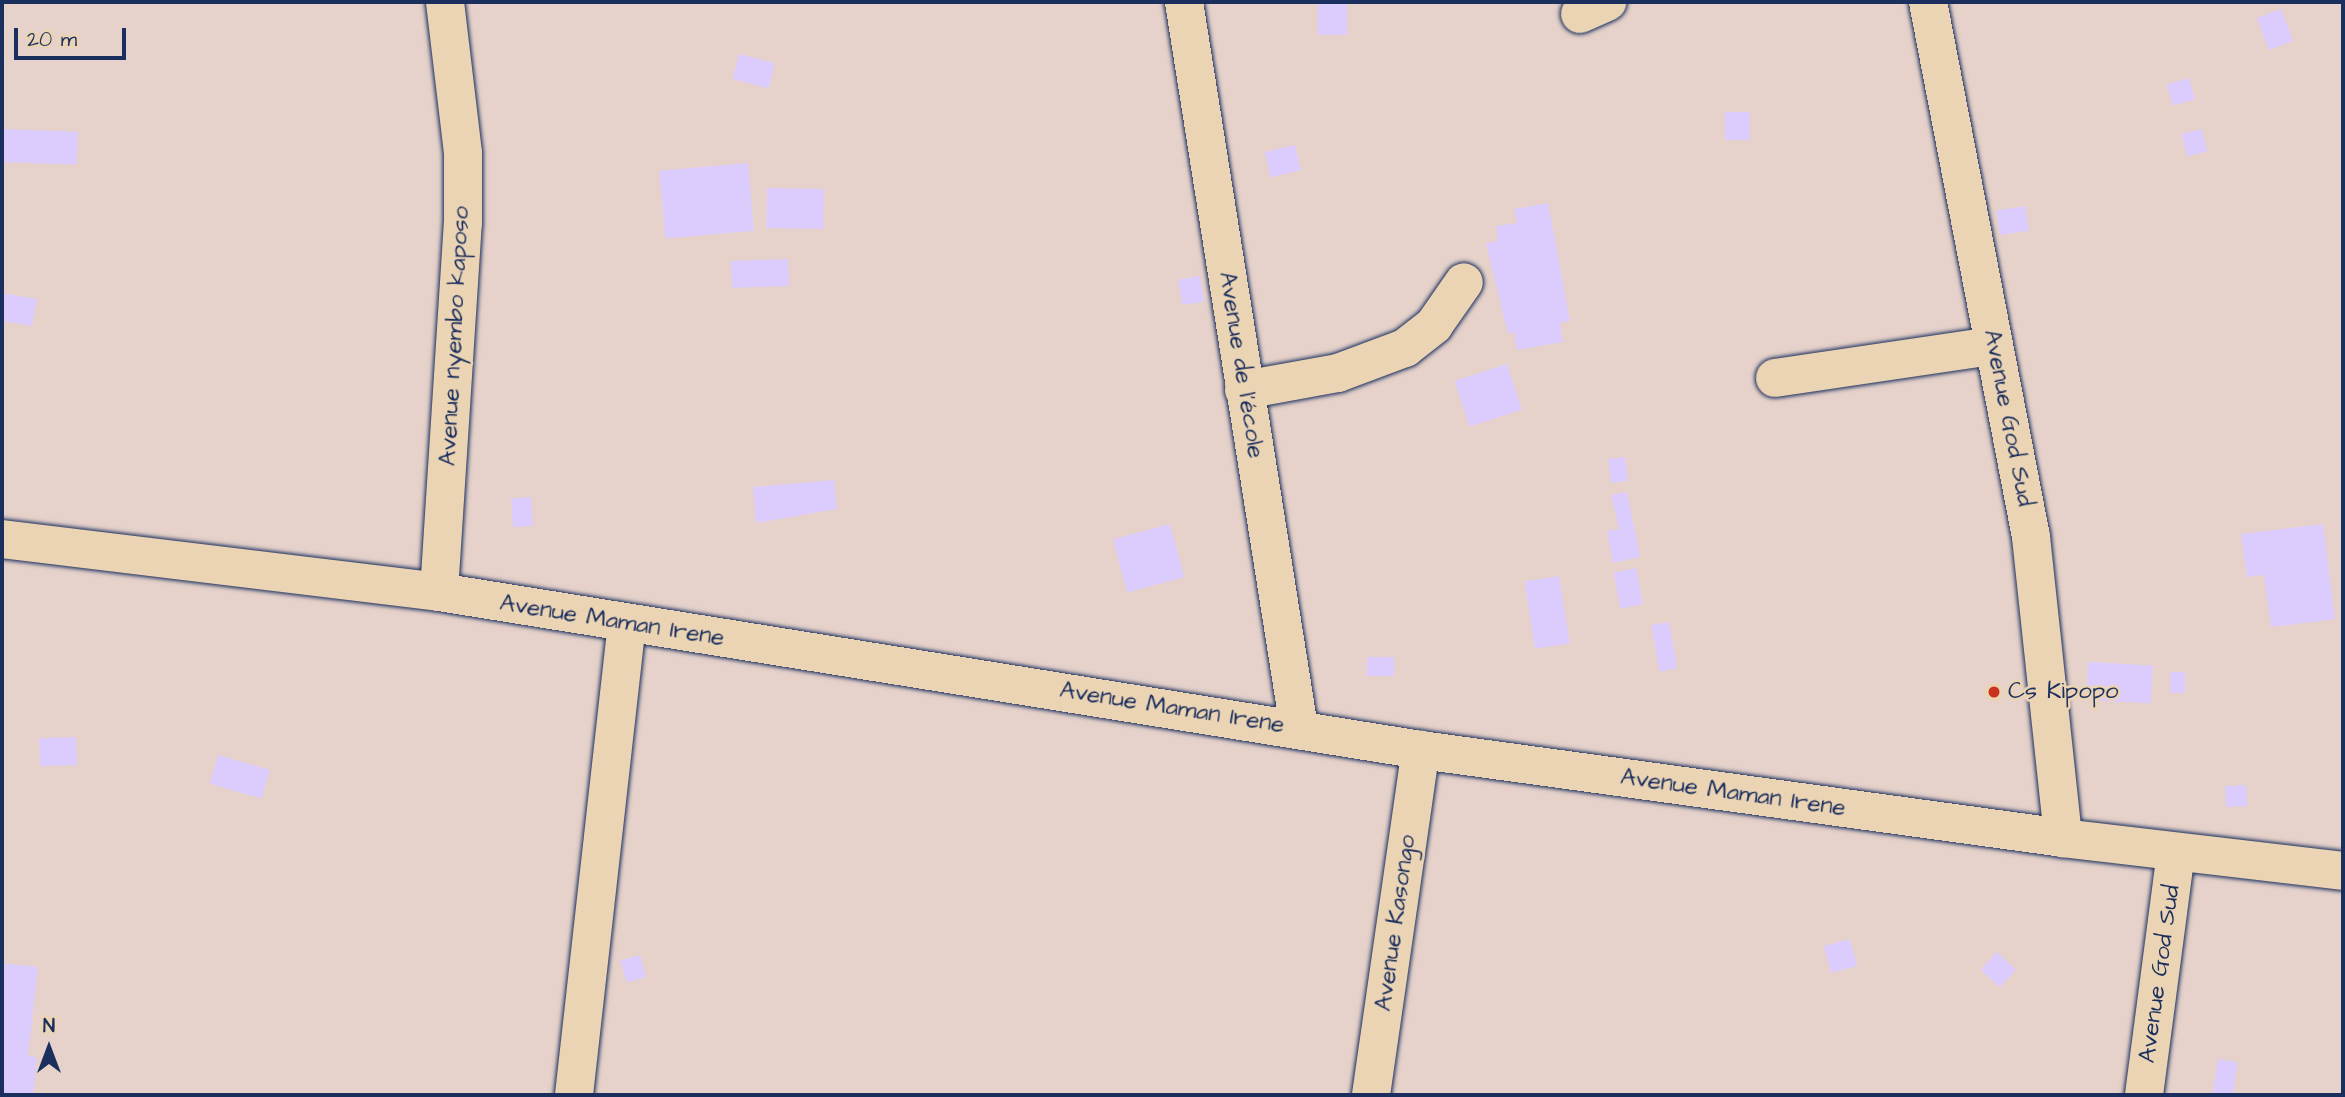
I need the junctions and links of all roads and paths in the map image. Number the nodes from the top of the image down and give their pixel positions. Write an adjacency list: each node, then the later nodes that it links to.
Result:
1 (445, 2): 9 (street, Avenue nyembo kaposo)
2 (1184, 2): 7 (street, Avenue de l'école)
3 (1928, 2): 5 (street, Avenue God Sud)
4 (1464, 282): 7 (street)
5 (1992, 346): 6 (street); 13 (street, Avenue God Sud)
6 (1775, 378)
7 (1244, 390): 11 (street, Avenue de l'école)
8 (2, 539): 9 (street, Avenue Maman Irene)
9 (439, 592): 10 (street, Avenue Maman Irene)
10 (627, 625): 11 (street, Avenue Maman Irene); 16 (street)
11 (1299, 728): 12 (street, Avenue Maman Irene)
12 (1421, 750): 13 (street, Avenue Maman Irene); 17 (street, Avenue Kasongo)
13 (2063, 838): 14 (street, Avenue Maman Irene)
14 (2176, 853): 15 (street, Avenue Maman Irene); 18 (street, Avenue God Sud)
15 (2343, 871)
16 (574, 1095)
17 (1371, 1095)
18 (2144, 1095)

